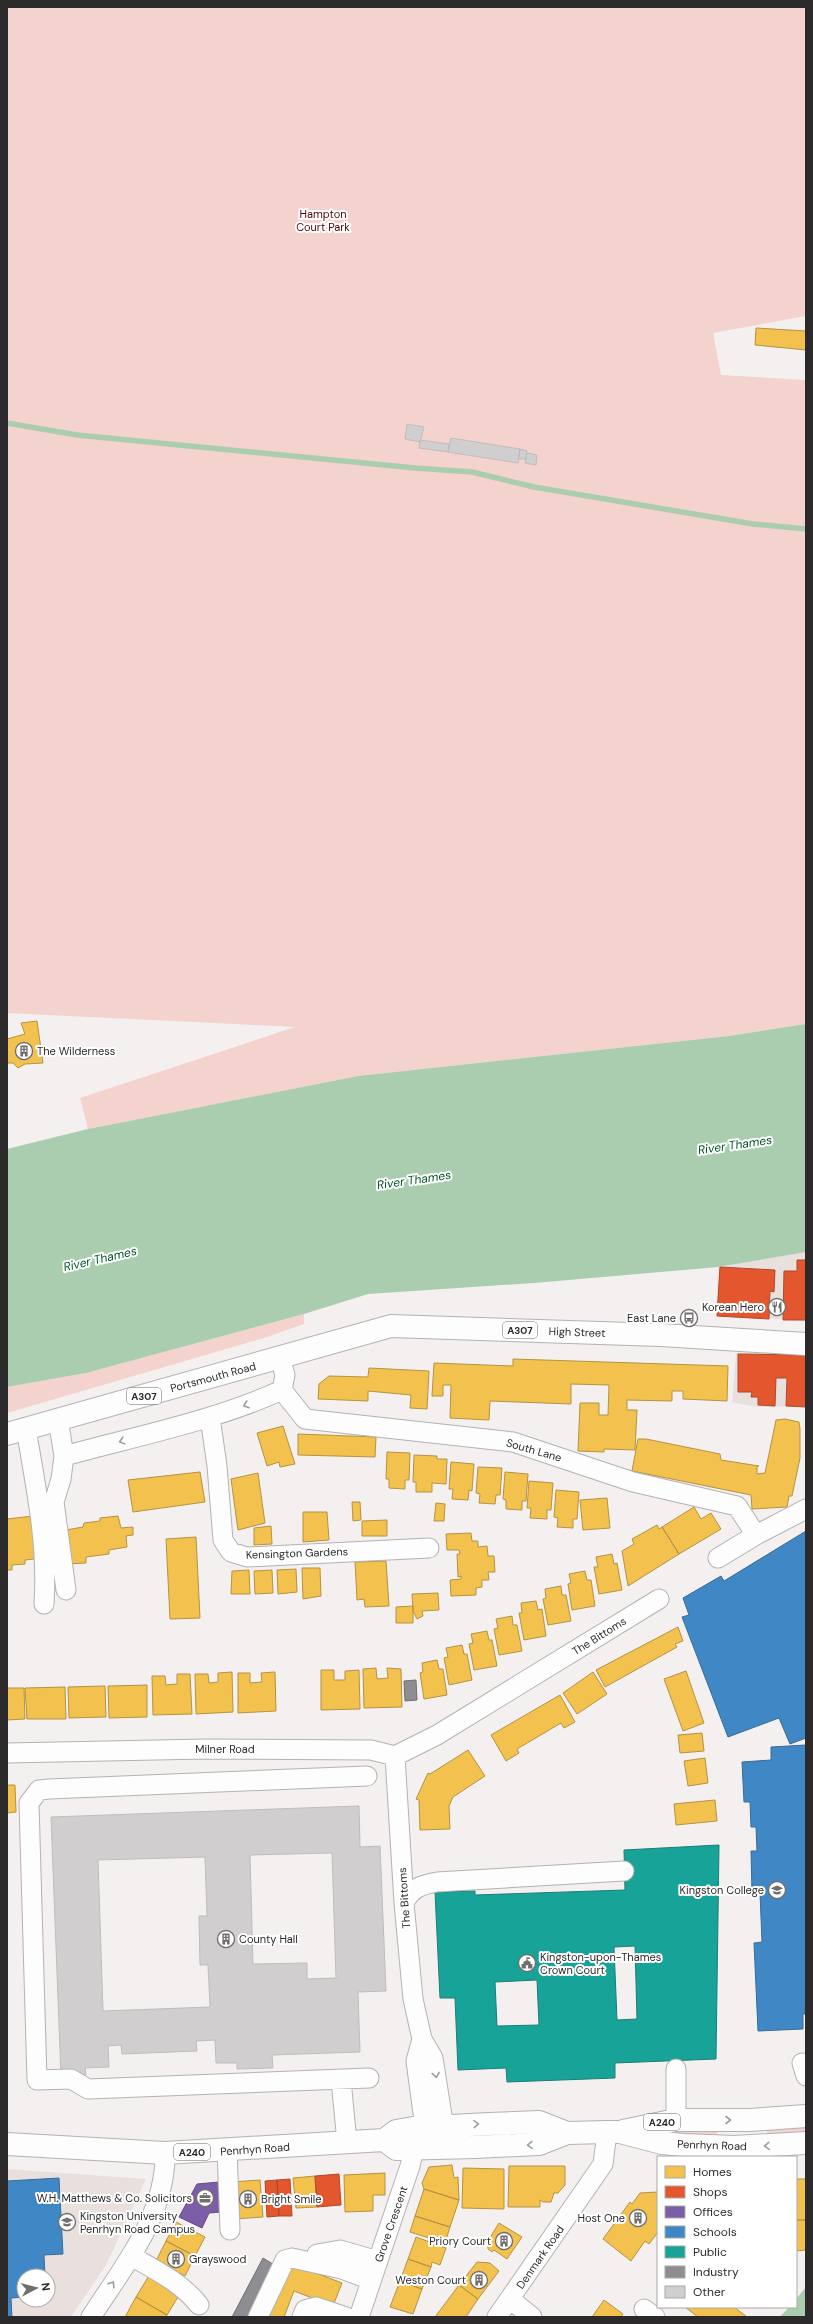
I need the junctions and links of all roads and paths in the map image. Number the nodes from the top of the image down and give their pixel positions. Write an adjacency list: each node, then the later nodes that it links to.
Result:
1 (806, 1344): 2 (main road, High Street / A307)
2 (280, 1358): 3 (street); 5 (main road, Portsmouth Road / A307)
3 (282, 1390): 4 (street, one-way to 4); 9 (street, South Lane)
4 (210, 1417): 7 (street, one-way to 7); 10 (street, Kensington Gardens)
5 (58, 1419): 6 (main road, Portsmouth Road / A307); 7 (street)
6 (17, 1431): 14 (street)
7 (64, 1456): 12 (street)
8 (806, 1509): 9 (street)
9 (756, 1535): 11 (street)
10 (429, 1548)
11 (718, 1558)
12 (66, 1590)
13 (659, 1599): 16 (street, The Bittoms)
14 (44, 1604)
15 (7, 1753): 16 (street, Milner Road)
16 (395, 1756): 19 (street, The Bittoms)
17 (368, 1776): 22 (street)
18 (624, 1871): 19 (street)
19 (404, 1903): 26 (street, The Bittoms)
20 (676, 2069): 24 (street)
21 (368, 2078): 22 (street)
22 (341, 2080): 27 (street)
23 (806, 2116): 24 (main road, Penrhyn Road / A240, one-way to 23)
24 (676, 2120): 25 (main road, Penrhyn Road / A240)
25 (613, 2132): 26 (main road, Penrhyn Road / A240); 28 (main road, Penrhyn Road / A240, one-way to 25); 37 (street, Denmark Road)
26 (428, 2138): 27 (main road, Penrhyn Road / A240); 35 (street, Grove Crescent)
27 (347, 2142): 30 (main road, Penrhyn Road / A240)
28 (806, 2143)
29 (7, 2144): 31 (main road, Penrhyn Road / A240)
30 (227, 2150): 31 (main road, Penrhyn Road / A240); 32 (street)
31 (165, 2153): 34 (street)
32 (230, 2230)
33 (317, 2254): 35 (street)
34 (131, 2256): 38 (street); 39 (street, one-way to 34)
35 (378, 2261): 36 (street, Grove Crescent)
36 (371, 2280): 40 (street); 43 (street, Grove Crescent)
37 (510, 2300): 44 (street, Denmark Road); 45 (street)
38 (199, 2305)
39 (94, 2316)
40 (258, 2317)
41 (302, 2317): 42 (street)
42 (346, 2317)
43 (359, 2317)
44 (497, 2317)
45 (532, 2317)

